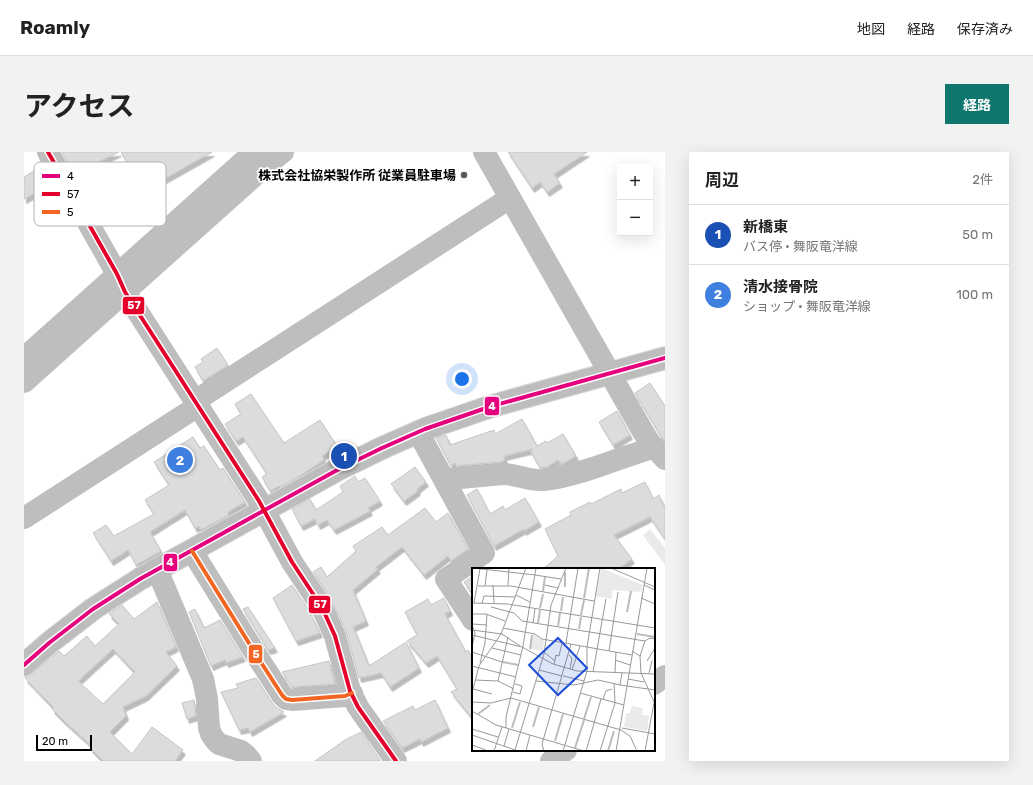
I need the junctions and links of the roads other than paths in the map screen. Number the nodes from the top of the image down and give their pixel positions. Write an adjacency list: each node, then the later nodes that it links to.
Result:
1 (48, 152): 5 (street)
2 (254, 152): 8 (street)
3 (283, 152): 8 (street)
4 (484, 152): 6 (street)
5 (54, 162)
6 (510, 198): 11 (street); 13 (street)
7 (89, 226): 8 (street)
8 (121, 283): 9 (street); 12 (street); 13 (street)
9 (24, 358)
10 (665, 358): 11 (main road)
11 (610, 374): 14 (main road); 15 (street)
12 (24, 382)
13 (197, 404): 17 (street); 18 (street)
14 (419, 432): 16 (street); 17 (main road)
15 (660, 453): 16 (street)
16 (445, 481): 21 (street)
17 (264, 511): 19 (main road); 25 (street)
18 (24, 518)
19 (192, 551): 20 (main road); 25 (street)
20 (156, 570): 22 (main road); 27 (street)
21 (472, 618)
22 (24, 665)
23 (665, 676): 24 (street)
24 (655, 683)
25 (352, 693): 28 (street)
26 (565, 751): 29 (street)
27 (251, 761)
28 (396, 761)
29 (551, 761)

